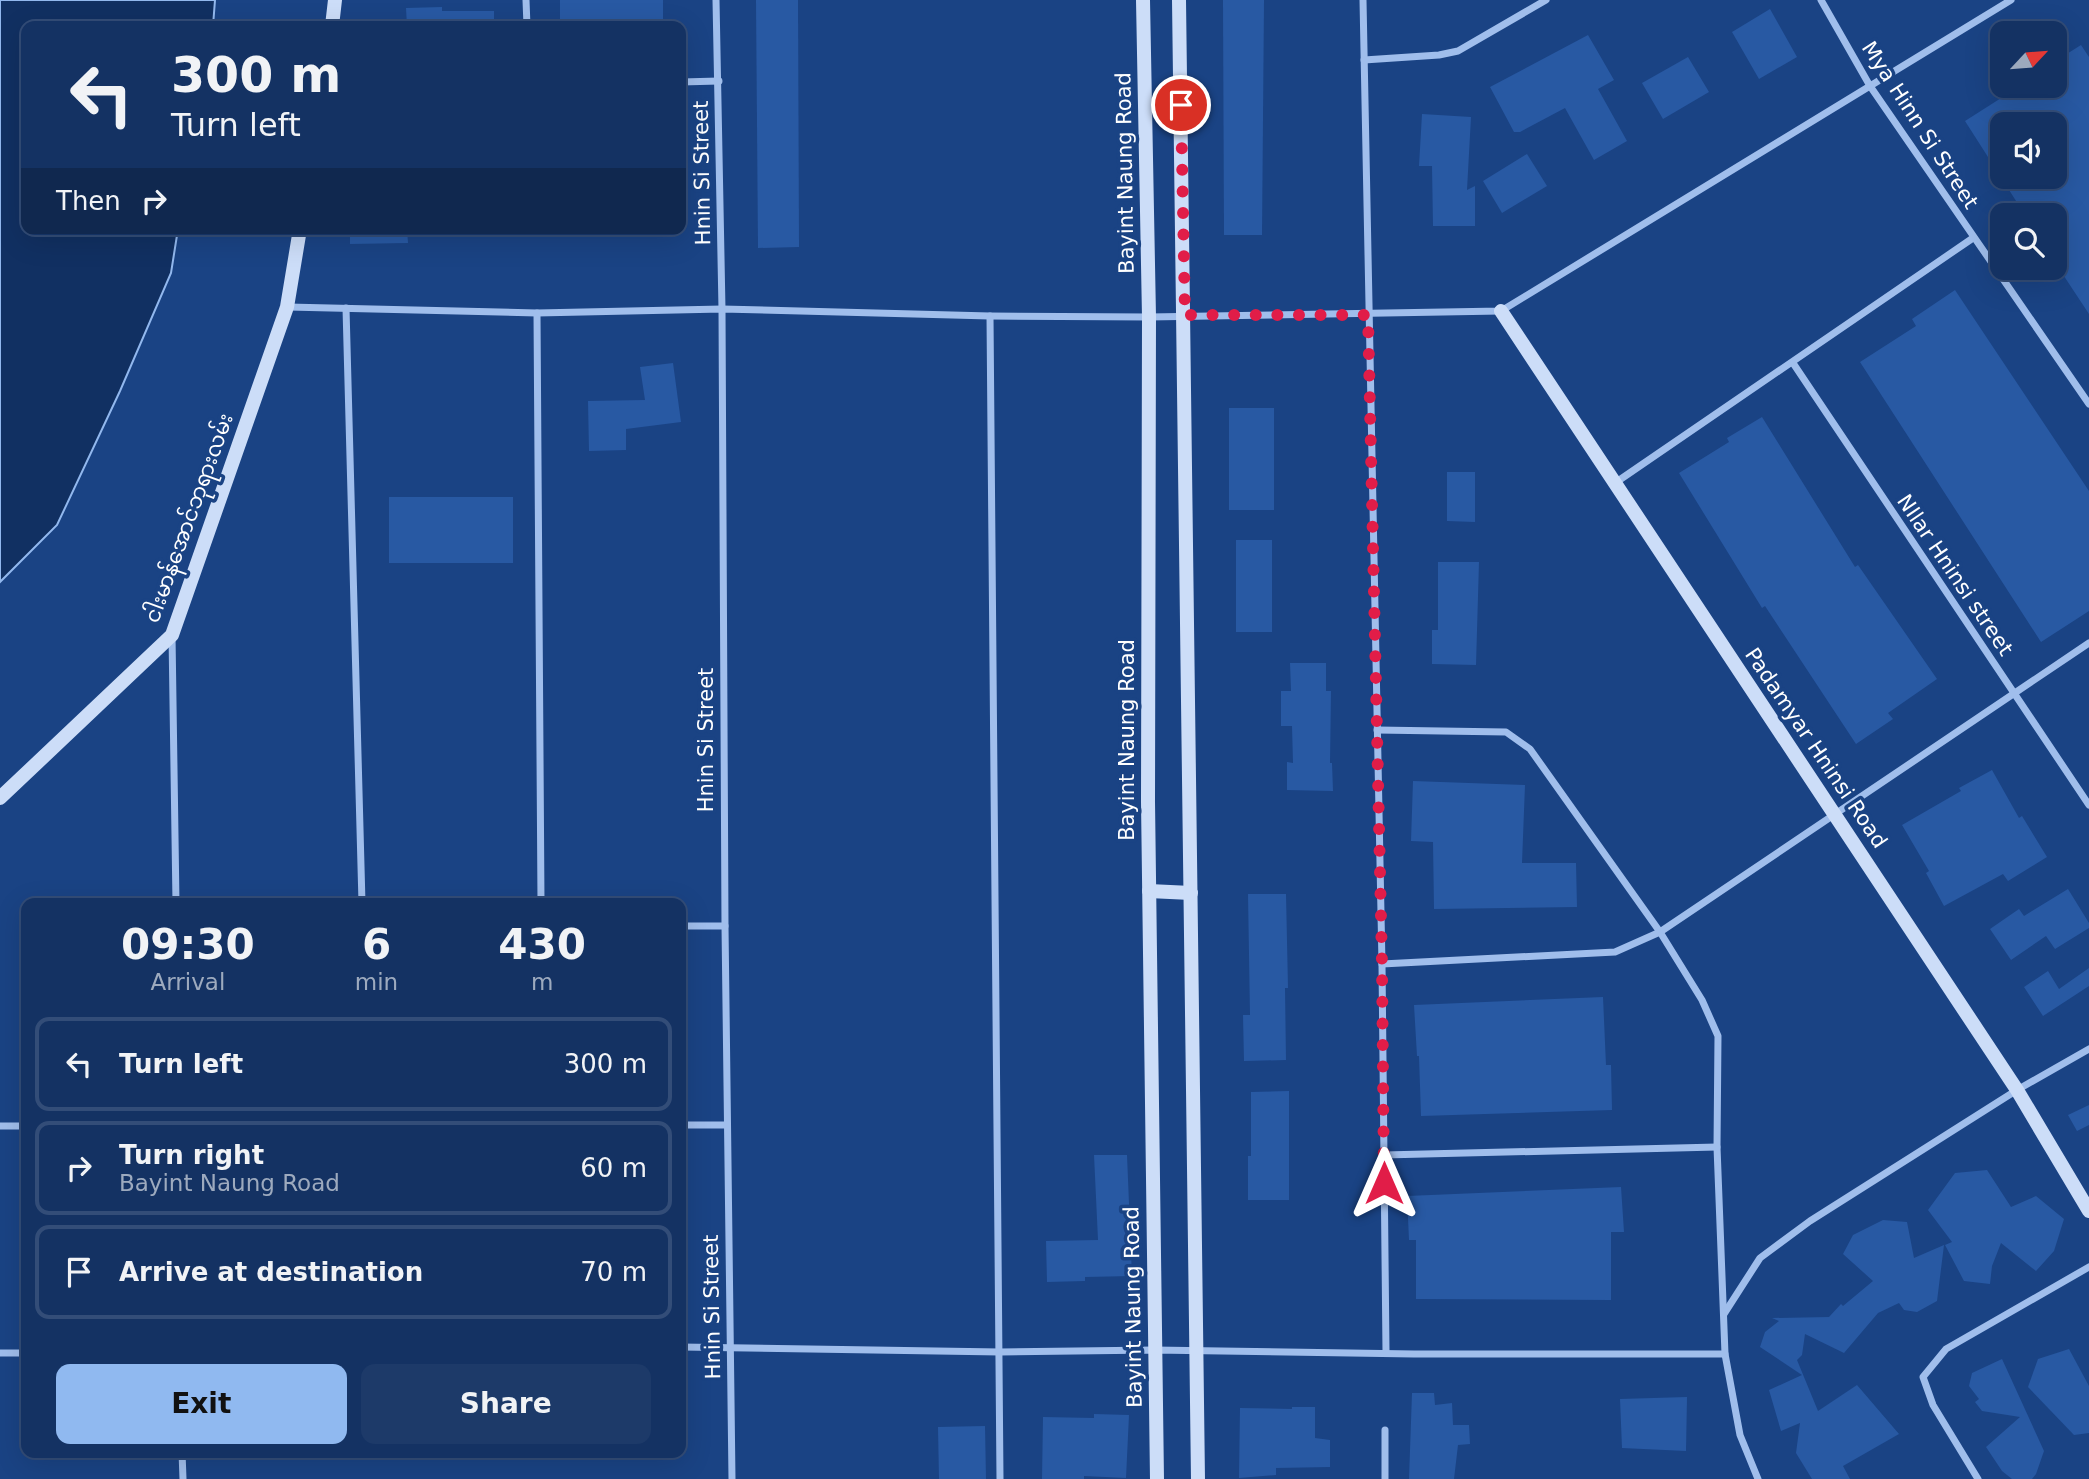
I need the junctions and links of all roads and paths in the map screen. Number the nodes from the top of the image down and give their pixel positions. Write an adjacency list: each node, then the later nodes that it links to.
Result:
1 (335, 0): 10 (main road)
2 (526, 0): 11 (street)
3 (716, 0): 13 (street, Hnin Si Street)
4 (1143, 0): 26 (main road, Bayint Naung Road)
5 (1180, 0): 23 (main road)
6 (1363, 0): 12 (street)
7 (1546, 0): 12 (street)
8 (1821, 0): 15 (street, Mya Hinn Si Street)
9 (2011, 0): 15 (street)
10 (333, 21)
11 (527, 21)
12 (1364, 60): 24 (street)
13 (719, 81): 14 (street); 20 (street, Hnin Si Street)
14 (686, 82)
15 (1870, 86): 17 (street, Mya Hinn Si Street); 21 (street)
16 (299, 235): 18 (main road, ငါးမာန်အောင်ဘုရားလမ်း)
17 (1973, 238): 27 (street); 28 (street, Mya Hinn Si Street)
18 (287, 307): 19 (street); 30 (main road, ငါးမာန်အောင်ဘုရားလမ်း)
19 (346, 308): 22 (street); 40 (street)
20 (722, 309): 22 (street); 25 (street); 43 (street, Hnin Si Street)
21 (1501, 311): 24 (street); 29 (main road, Padamyar Hninsi Road)
22 (537, 313): 41 (street)
23 (1185, 315): 24 (street); 26 (street); 38 (main road)
24 (1368, 315): 33 (street)
25 (990, 316): 26 (street); 61 (street)
26 (1149, 317): 37 (main road, Bayint Naung Road)
27 (1793, 363): 29 (street); 32 (street, NIlar Hninsi street)
28 (2089, 404)
29 (1615, 483): 36 (main road, Padamyar Hninsi Road)
30 (172, 635): 34 (main road, ငါးမာန်အောင်ဘုရားလမ်း); 39 (street)
31 (2089, 643): 32 (street)
32 (2013, 694): 35 (street, NIlar Hninsi street); 36 (street)
33 (1377, 730): 44 (street); 45 (street)
34 (0, 797)
35 (2089, 805)
36 (1835, 815): 44 (street); 47 (main road, Padamyar Hninsi Road)
37 (1149, 891): 38 (main road); 59 (main road, Bayint Naung Road)
38 (1191, 893): 60 (main road)
39 (176, 898)
40 (362, 898)
41 (541, 898)
42 (686, 926): 43 (street)
43 (725, 926): 49 (street, Hnin Si Street)
44 (1660, 932): 45 (street); 52 (street)
45 (1382, 964): 53 (street)
46 (2089, 1049): 47 (street)
47 (2017, 1090): 54 (main road, Padamyar Hninsi Road); 56 (street)
48 (686, 1125): 49 (street)
49 (727, 1125): 57 (street, Hnin Si Street)
50 (0, 1126): 51 (street)
51 (21, 1126)
52 (1717, 1147): 53 (street); 56 (street)
53 (1384, 1155): 64 (street)
54 (2089, 1211)
55 (2089, 1267): 75 (street)
56 (1723, 1314): 65 (street)
57 (730, 1346): 58 (street); 61 (street); 69 (street, Hnin Si Street)
58 (686, 1347)
59 (1154, 1350): 60 (street); 61 (street); 71 (main road, Bayint Naung Road)
60 (1196, 1350): 64 (street); 72 (main road)
61 (1000, 1352): 70 (street)
62 (0, 1353): 63 (street)
63 (21, 1353)
64 (1386, 1353): 65 (street)
65 (1725, 1354): 74 (street)
66 (1385, 1430): 73 (street)
67 (182, 1458): 68 (street)
68 (183, 1479)
69 (732, 1479)
70 (1000, 1479)
71 (1157, 1479)
72 (1198, 1479)
73 (1385, 1479)
74 (1758, 1479)
75 (1978, 1479)

